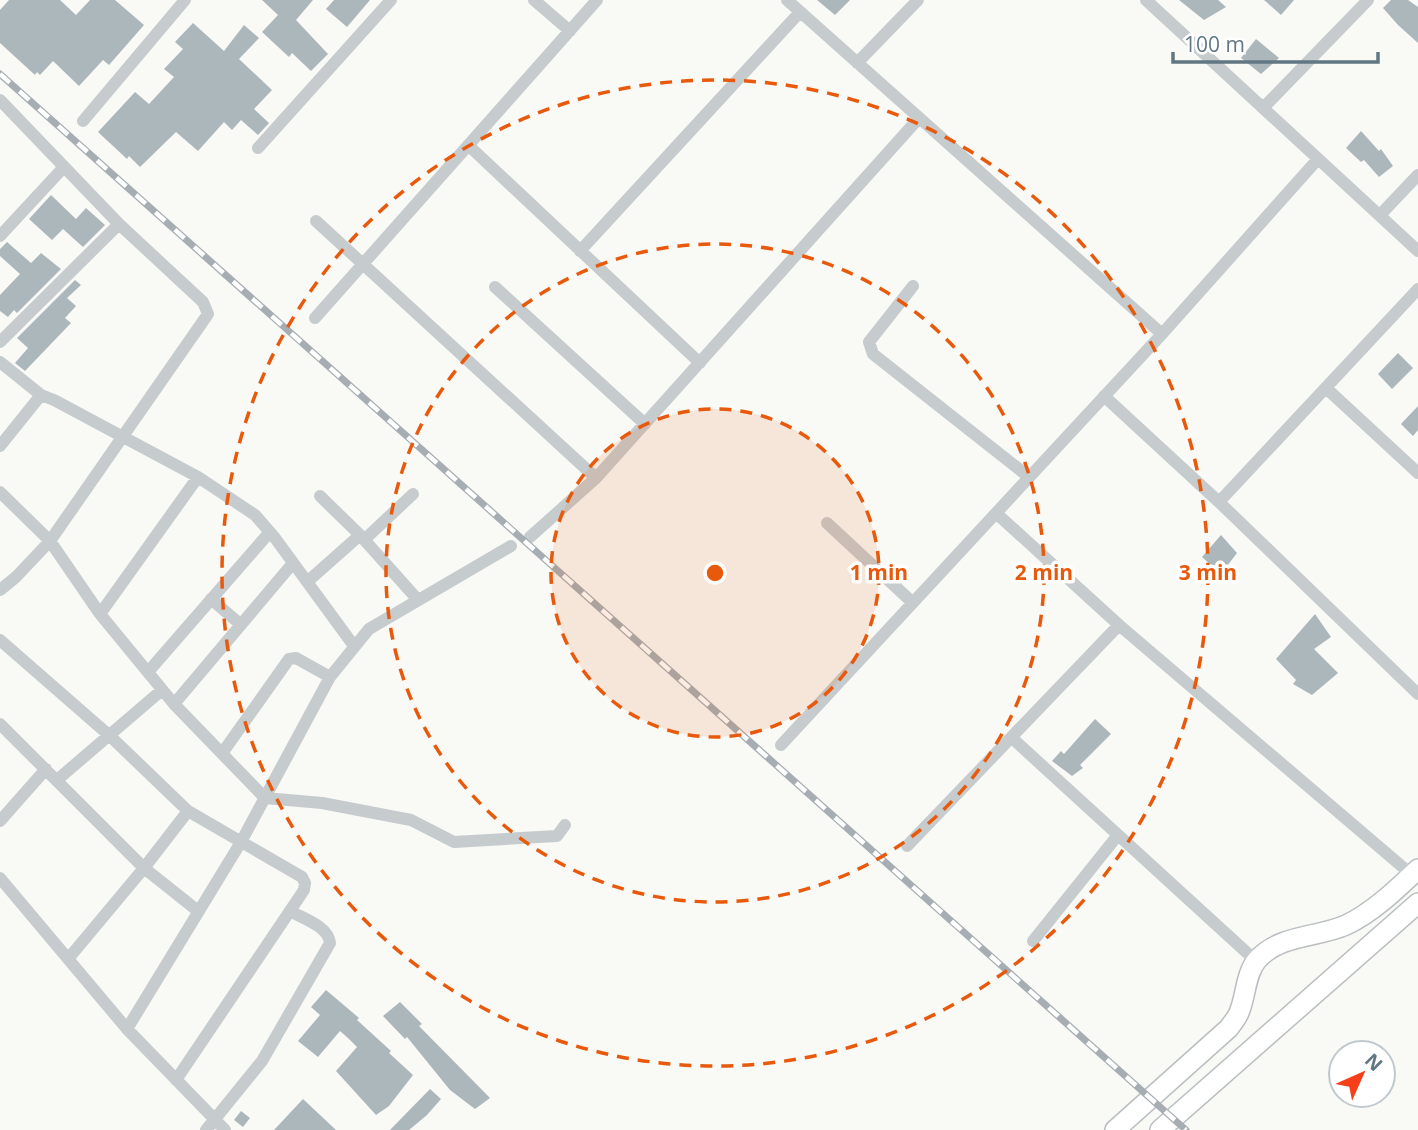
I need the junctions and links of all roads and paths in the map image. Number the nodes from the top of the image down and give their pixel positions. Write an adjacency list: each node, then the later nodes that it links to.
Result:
1 (186, 0): 15 (street)
2 (391, 0): 17 (street)
3 (534, 0): 10 (street)
4 (597, 0): 10 (street)
5 (786, 0): 9 (street)
6 (918, 0): 11 (street)
7 (1367, 0): 13 (street)
8 (1151, 2): 13 (street)
9 (800, 12): 11 (street); 25 (street)
10 (570, 31): 16 (street)
11 (857, 63): 14 (street)
12 (0, 100): 19 (street)
13 (1263, 108): 18 (street)
14 (919, 118): 32 (street); 35 (street)
15 (83, 121)
16 (468, 145): 25 (street); 27 (street)
17 (258, 148)
18 (1318, 159): 21 (street); 32 (street)
19 (63, 167): 23 (street); 24 (street)
20 (1418, 175): 21 (street)
21 (1380, 215): 26 (street)
22 (316, 221): 27 (street)
23 (119, 224): 33 (street); 40 (street)
24 (0, 236)
25 (580, 251): 35 (street)
26 (1418, 251)
27 (363, 264): 31 (street); 45 (street)
28 (913, 286): 44 (street)
29 (495, 287): 39 (street)
30 (1418, 289): 36 (street)
31 (314, 318)
32 (1162, 334): 38 (street)
33 (0, 342)
34 (0, 362): 37 (street)
35 (699, 363): 39 (street)
36 (1326, 388): 42 (street); 49 (street)
37 (41, 395): 40 (street); 41 (street)
38 (1104, 396): 44 (street); 49 (street)
39 (645, 424): 45 (street)
40 (123, 437): 43 (street); 55 (street)
41 (0, 446)
42 (1418, 473)
43 (198, 477): 52 (street); 63 (street)
44 (1029, 477): 50 (street)
45 (596, 478): 53 (street)
46 (0, 492): 55 (street)
47 (414, 494): 54 (street)
48 (320, 496): 54 (street)
49 (1219, 502): 71 (street)
50 (996, 513): 62 (street); 65 (street)
51 (827, 523): 62 (street)
52 (270, 533): 57 (street); 60 (street)
53 (530, 537)
54 (362, 538): 58 (street); 61 (street)
55 (50, 541): 59 (street); 63 (street)
56 (511, 547): 61 (street)
57 (293, 563): 58 (street); 64 (street)
58 (307, 582): 67 (street)
59 (0, 590)
60 (211, 599): 64 (street); 68 (street)
61 (418, 600): 67 (street)
62 (913, 603): 76 (street)
63 (100, 614): 68 (street)
64 (240, 624): 72 (street)
65 (1119, 625): 75 (street); 88 (street)
66 (0, 640): 74 (street)
67 (354, 646): 69 (street)
68 (148, 672): 70 (street)
69 (330, 677): 77 (street); 80 (street)
70 (162, 690): 72 (street); 74 (street)
71 (1418, 694)
72 (174, 704): 77 (street)
73 (0, 724): 78 (street)
74 (110, 736): 79 (street); 81 (street)
75 (1012, 738): 84 (street); 86 (street)
76 (781, 744)
77 (223, 752): 80 (street)
78 (46, 769): 79 (street); 82 (street)
79 (57, 780): 87 (street)
80 (265, 798): 83 (street); 85 (street)
81 (188, 811): 85 (street); 87 (street)
82 (0, 821)
83 (565, 825)
84 (1118, 835): 93 (street); 95 (street)
85 (241, 842): 91 (street); 92 (street)
86 (907, 846)
87 (144, 868): 91 (street); 94 (street)
88 (1415, 872): 95 (main road)
89 (0, 878): 94 (street)
90 (1418, 903): 100 (main road)
91 (198, 911): 96 (street)
92 (290, 911): 97 (street); 99 (street)
93 (1033, 941)
94 (68, 959): 96 (street)
95 (1256, 961): 98 (main road)
96 (127, 1029): 97 (street)
97 (176, 1080): 99 (street)
98 (1147, 1103): 100 (main road); 102 (main road)
99 (210, 1125): 101 (street)
100 (1163, 1128)
101 (225, 1130)
102 (1115, 1130)

